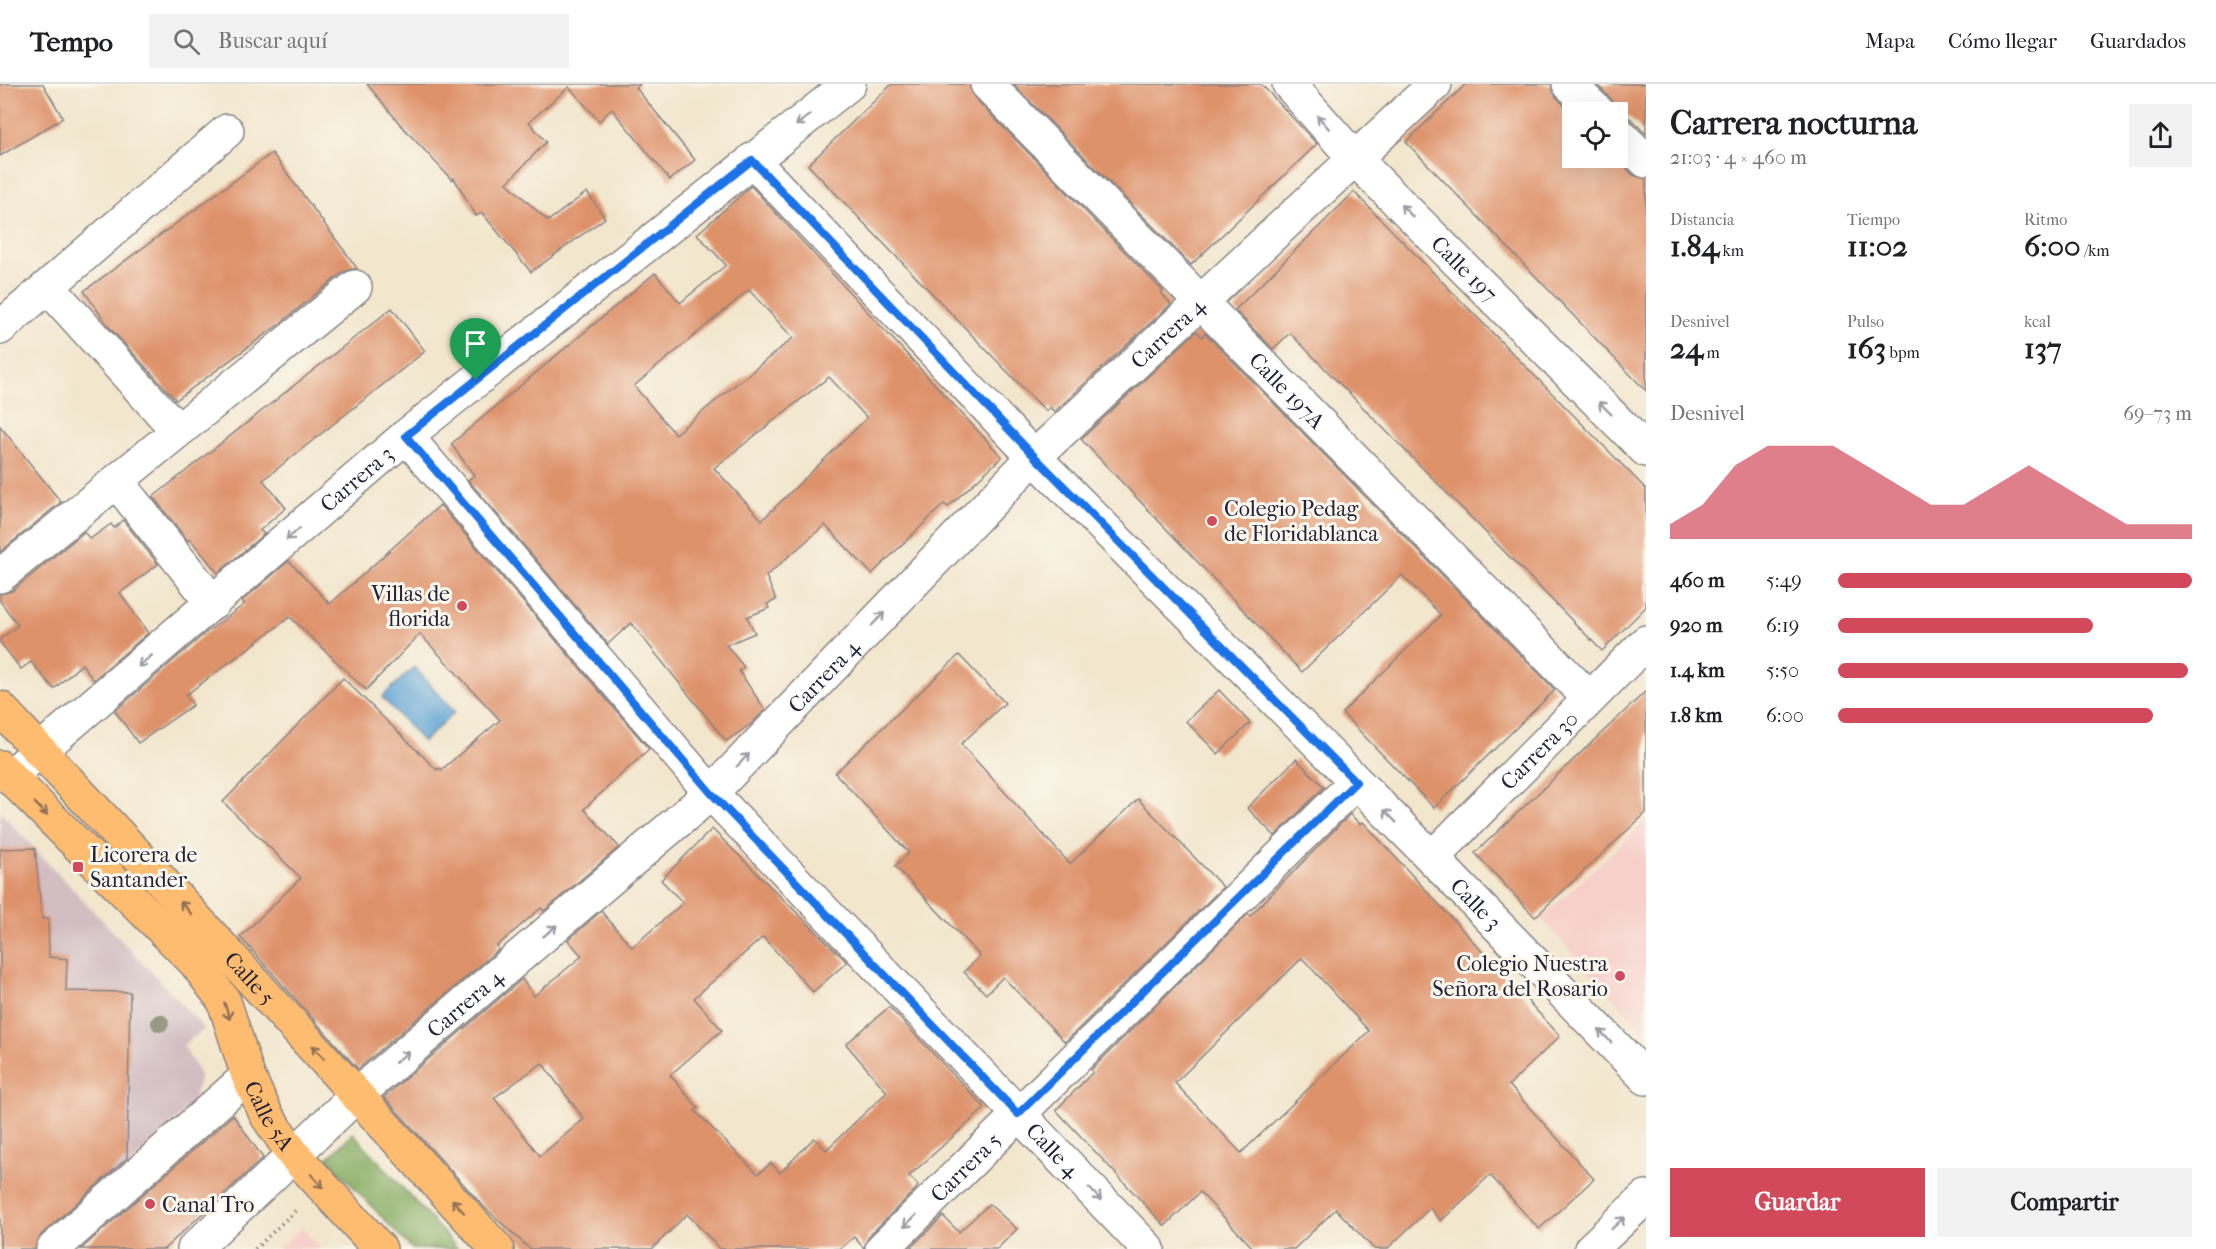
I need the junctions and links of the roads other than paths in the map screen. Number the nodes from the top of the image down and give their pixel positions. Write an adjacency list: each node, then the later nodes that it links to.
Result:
1 (849, 84): 9 (street, Carrera 3, one-way to 9)
2 (987, 84): 14 (street, Calle 197A)
3 (1289, 84): 10 (street, Calle 197, one-way to 3)
4 (1435, 84): 10 (street, Carrera 4)
5 (1569, 84): 6 (street)
6 (1588, 102)
7 (227, 132): 13 (street)
8 (1628, 143): 11 (street)
9 (752, 160): 17 (street, Carrera 3); 19 (street, Calle 3)
10 (1356, 160): 14 (street, Carrera 4); 18 (street, Calle 197, one-way to 10)
11 (1646, 161)
12 (354, 287): 16 (street)
13 (49, 288): 15 (street); 16 (street)
14 (1200, 303): 19 (street, Carrera 4); 24 (street, Calle 197A)
15 (0, 328)
16 (178, 431): 20 (street)
17 (406, 436): 22 (street, Carrera 3, one-way to 22); 29 (street, Calle 4)
18 (1646, 450)
19 (1034, 456): 28 (street, Calle 3); 29 (street, Carrera 4, one-way to 19)
20 (117, 482): 21 (street); 22 (street)
21 (0, 576)
22 (213, 603): 26 (street, Carrera 3, one-way to 26)
23 (1646, 642): 24 (street, Carrera 30)
24 (1588, 698): 30 (street, Carrera 30)
25 (0, 708): 26 (main road, Calle 5)
26 (40, 749): 27 (street, Carrera 3); 34 (main road, Calle 5, one-way to 26)
27 (4, 772): 31 (main road, Calle 5, one-way to 31)
28 (1356, 782): 30 (street, Calle 3, one-way to 28); 35 (street, Carrera 5)
29 (711, 793): 34 (street, Carrera 4, one-way to 29); 35 (street, Calle 4)
30 (1432, 858): 33 (street, Calle 3, one-way to 30)
31 (195, 962): 32 (main road, Calle 5A, one-way to 32)
32 (248, 1076): 36 (main road, Calle 5A); 38 (street)
33 (1646, 1078)
34 (357, 1095): 36 (street, Carrera 4); 41 (main road, Calle 5, one-way to 34)
35 (1018, 1114): 42 (street, Carrera 5, one-way to 42); 43 (street, Calle 4, one-way to 43)
36 (294, 1155): 39 (street, Carrera 4); 40 (main road, Calle 5A, one-way to 40)
37 (1646, 1197): 44 (street, one-way to 37)
38 (53, 1249)
39 (194, 1249)
40 (380, 1249)
41 (497, 1249)
42 (882, 1249)
43 (1148, 1249)
44 (1591, 1249)

